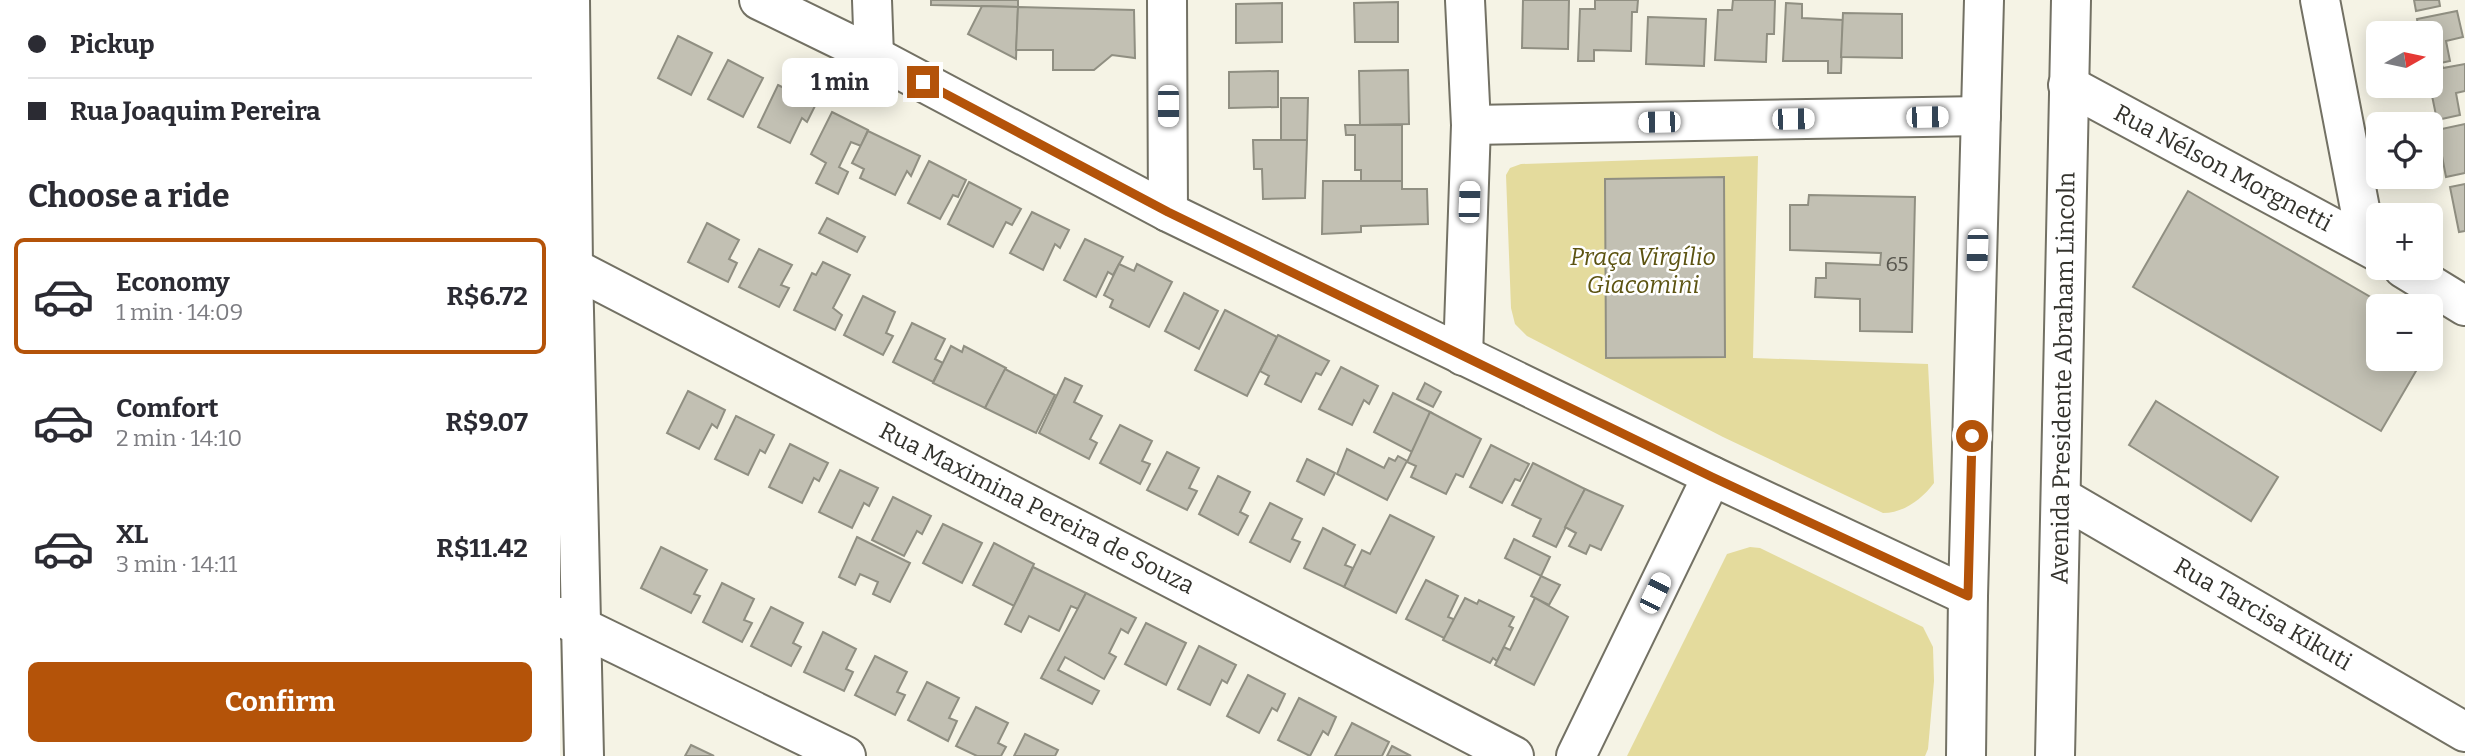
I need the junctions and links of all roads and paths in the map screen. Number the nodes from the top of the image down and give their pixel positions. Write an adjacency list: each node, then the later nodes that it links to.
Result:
1 (570, 0): 16 (street)
2 (759, 0): 9 (street)
3 (872, 0): 9 (street)
4 (1167, 0): 13 (street)
5 (1465, 0): 12 (street)
6 (1984, 0): 11 (street)
7 (2071, 0): 10 (street, Avenida Presidente Abraham Lincoln)
8 (2320, 0): 14 (street)
9 (874, 56): 13 (street)
10 (2068, 85): 15 (street, Rua Nélson Morgnetti); 21 (street, Avenida Presidente Abraham Lincoln)
11 (1981, 116): 12 (street); 22 (street)
12 (1471, 125): 19 (street)
13 (1168, 212): 19 (street)
14 (2366, 220)
15 (2366, 246)
16 (566, 264): 23 (street); 27 (street, Rua Maximina Pereira de Souza)
17 (2423, 280): 18 (street)
18 (2465, 306)
19 (1463, 356): 20 (street)
20 (1712, 477): 22 (street); 28 (street)
21 (2061, 497): 24 (street, Rua Tarcisa Kikuti); 30 (street, Avenida Presidente Abraham Lincoln)
22 (1968, 596): 29 (street)
23 (571, 622): 25 (street); 26 (street)
24 (2465, 732)
25 (584, 756)
26 (846, 756)
27 (1514, 756)
28 (1576, 756)
29 (1966, 756)
30 (2055, 756)

